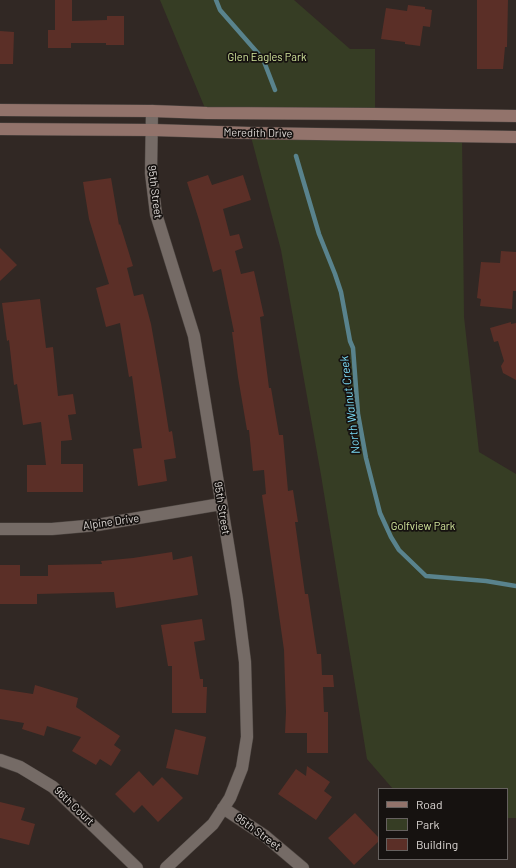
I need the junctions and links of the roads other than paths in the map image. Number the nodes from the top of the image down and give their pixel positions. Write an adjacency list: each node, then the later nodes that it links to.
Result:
1 (0, 110): 2 (main road, Meredith Drive)
2 (152, 111): 3 (main road, Meredith Drive); 5 (street, 95th Street)
3 (516, 116)
4 (0, 129): 5 (main road, Meredith Drive)
5 (153, 130): 6 (main road, Meredith Drive); 7 (street, 95th Street)
6 (516, 136)
7 (221, 504): 8 (street, Alpine Drive); 10 (street, 95th Street)
8 (0, 529)
9 (0, 760): 11 (street, 96th Court)
10 (223, 808): 12 (street); 13 (street, 95th Street)
11 (137, 868)
12 (166, 868)
13 (303, 868)

